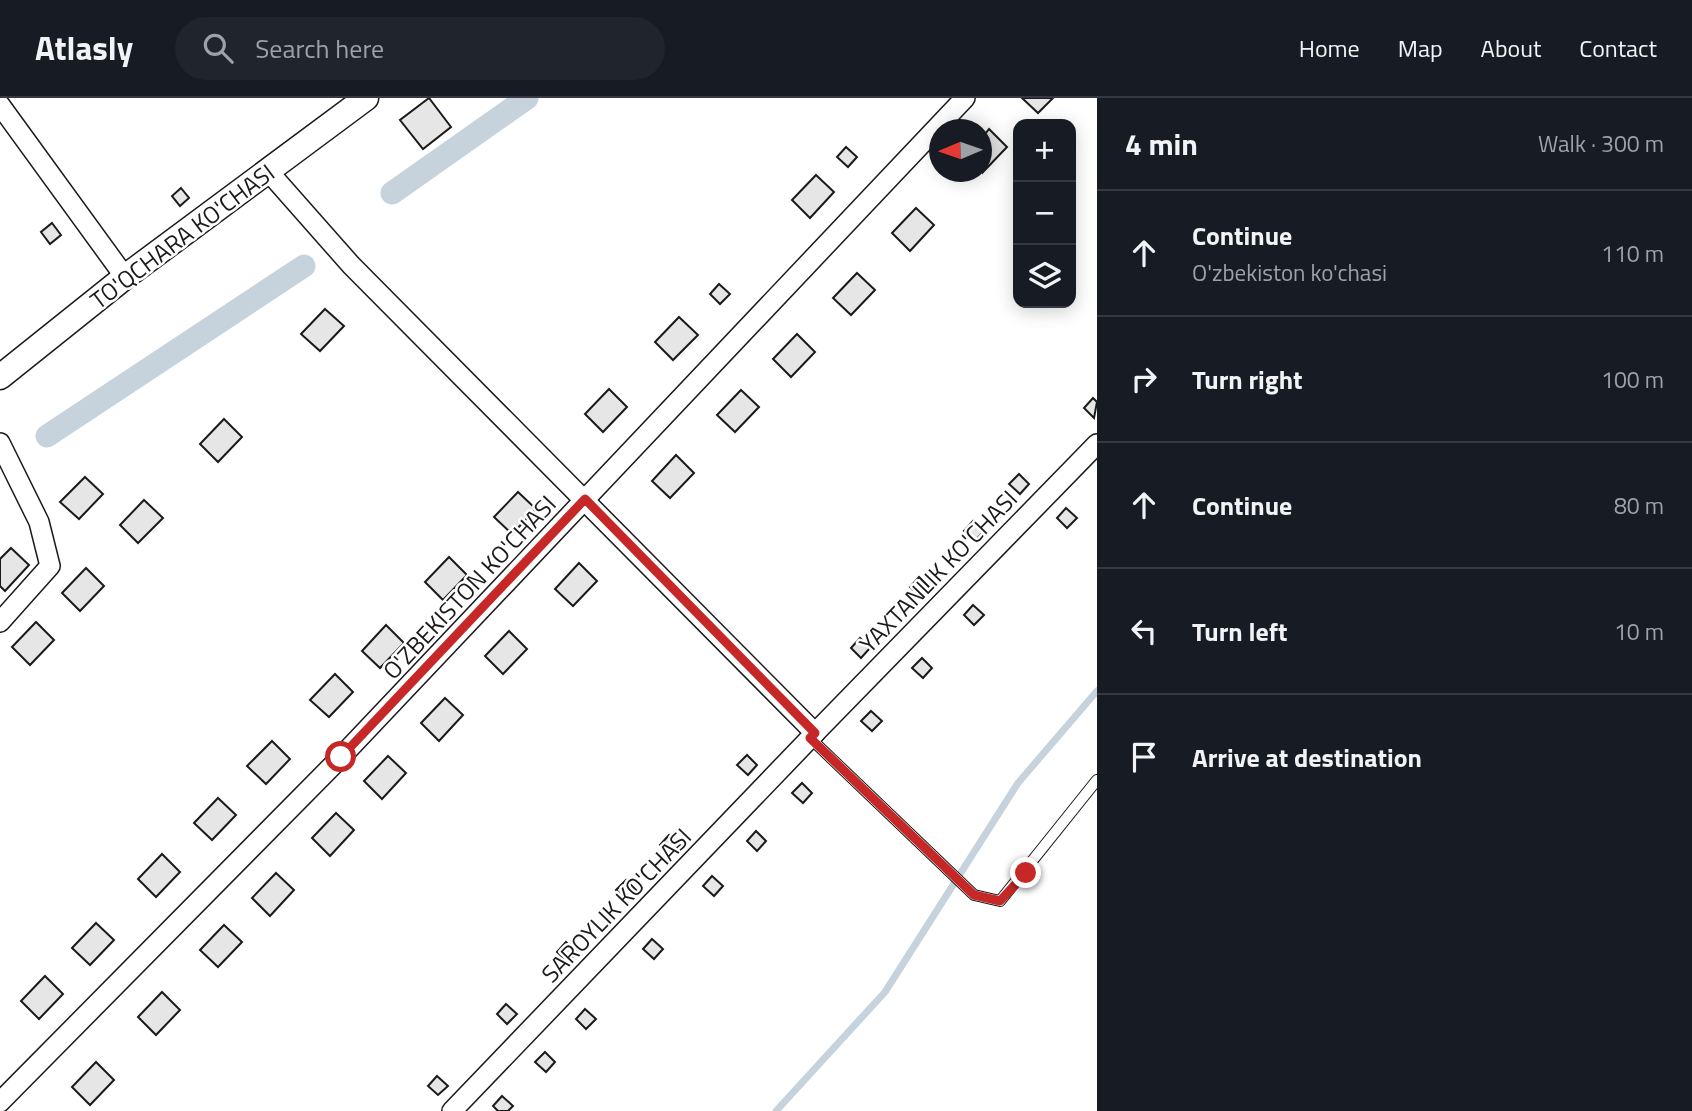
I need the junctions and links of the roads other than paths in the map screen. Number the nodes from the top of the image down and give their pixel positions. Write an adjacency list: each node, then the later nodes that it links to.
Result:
1 (366, 98): 4 (street, TO'QCHARA KO'CHASI)
2 (965, 98): 9 (street, O'ZBEKISTON KO'CHASI)
3 (0, 105): 5 (street)
4 (268, 171): 5 (street, TO'QCHARA KO'CHASI); 9 (street)
5 (125, 277): 6 (street, TO'QCHARA KO'CHASI)
6 (0, 377)
7 (0, 443): 10 (street)
8 (1097, 444): 11 (street, YAXTANLIK KO'CHASI)
9 (585, 499): 11 (street); 13 (street, O'ZBEKISTON KO'CHASI)
10 (0, 622)
11 (812, 735): 12 (lane); 14 (street, SAROYLIK KO'CHASI)
12 (1097, 780)
13 (0, 1102)
14 (452, 1111)

